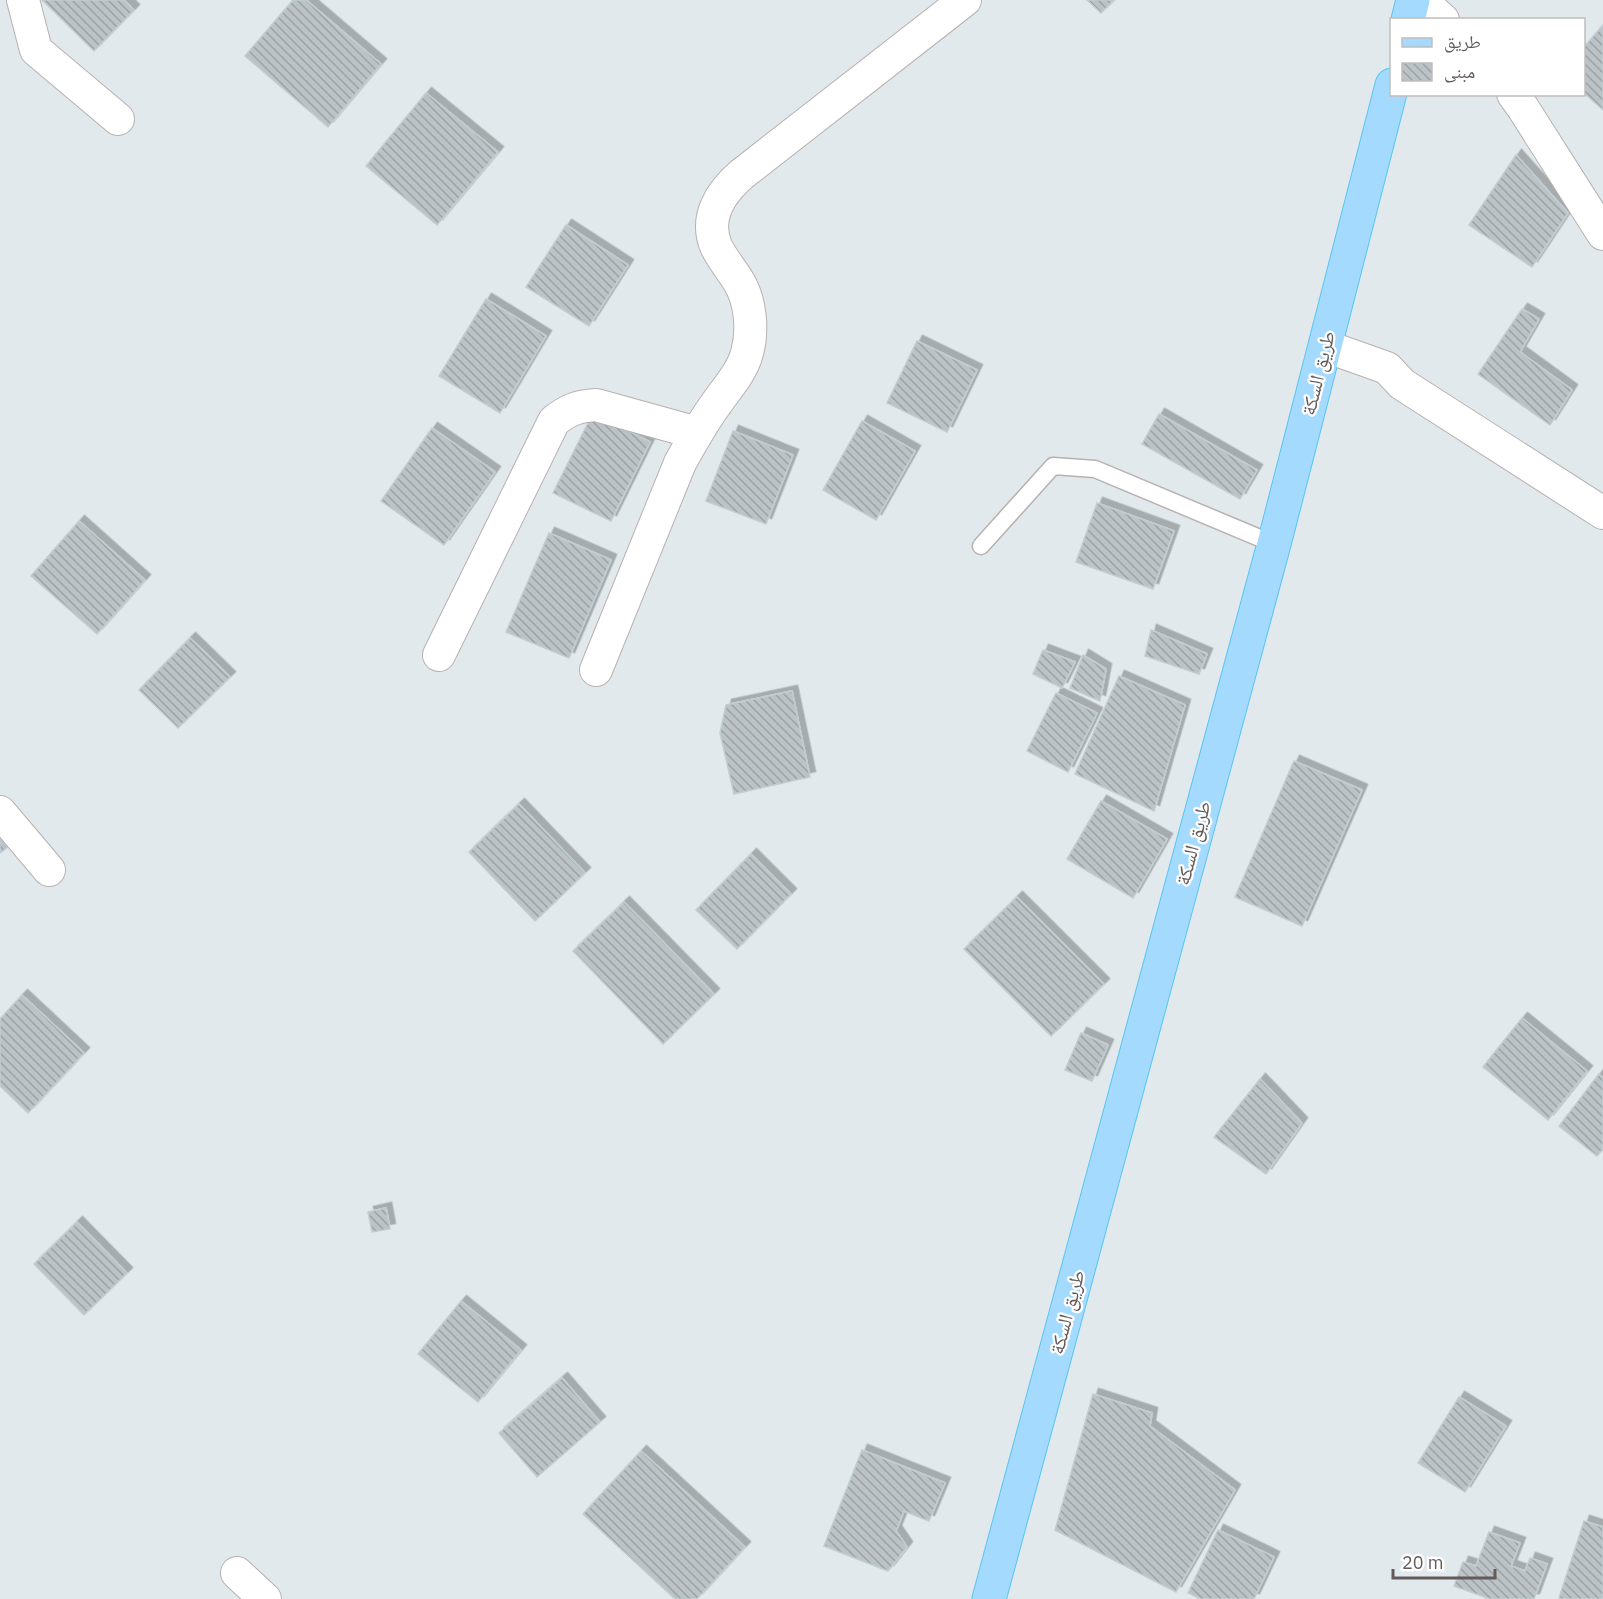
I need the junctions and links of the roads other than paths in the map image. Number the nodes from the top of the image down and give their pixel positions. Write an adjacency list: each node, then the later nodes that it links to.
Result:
1 (23, 0): 9 (street)
2 (964, 0): 12 (street)
3 (1413, 0): 5 (main road)
4 (1421, 0): 6 (street)
5 (1408, 18)
6 (1441, 18)
7 (1390, 93): 11 (main road, طريق السكة)
8 (1514, 96): 10 (street)
9 (117, 119)
10 (1603, 234)
11 (1325, 346): 13 (street); 14 (main road, طريق السكة)
12 (697, 433): 16 (street); 17 (street)
13 (1603, 513)
14 (1274, 544): 15 (lane); 22 (main road, طريق السكة)
15 (981, 546)
16 (439, 655)
17 (596, 670)
18 (0, 812): 19 (street)
19 (49, 870)
20 (237, 1573): 21 (street)
21 (265, 1599)
22 (989, 1599)

